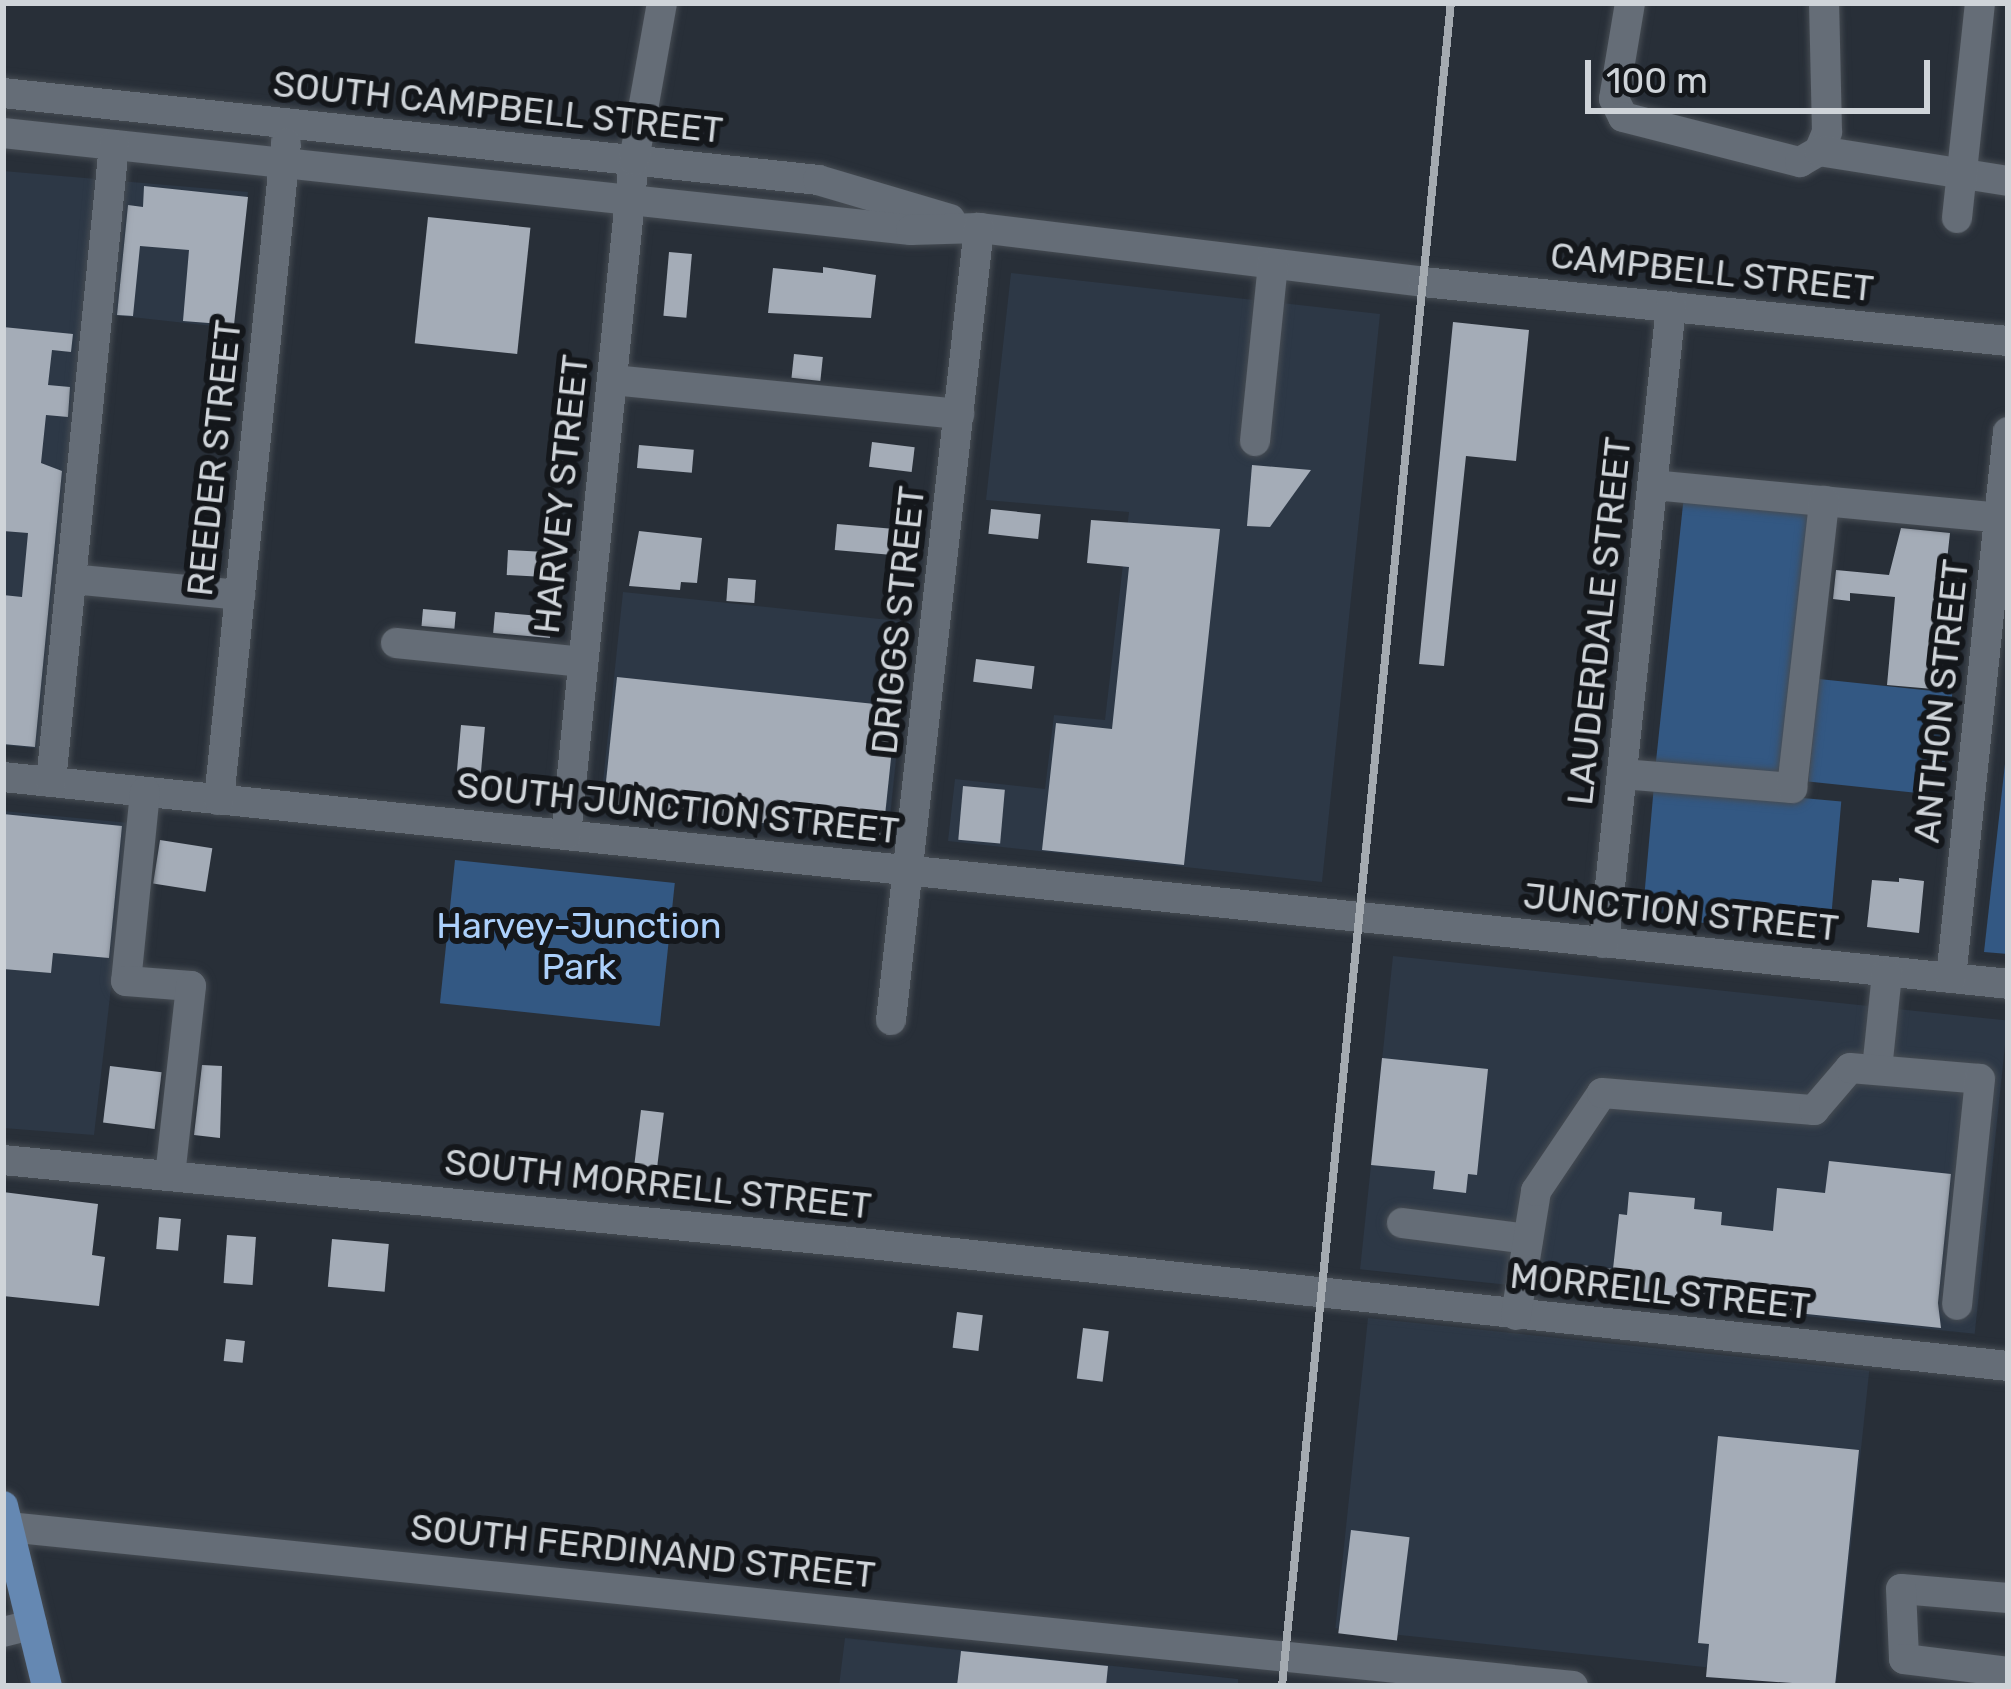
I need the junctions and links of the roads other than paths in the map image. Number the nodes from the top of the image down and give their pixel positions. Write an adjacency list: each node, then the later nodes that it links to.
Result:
1 (662, 3): 10 (street, HARVEY STREET)
2 (1630, 3): 9 (street)
3 (1824, 3): 9 (street)
4 (1979, 3): 12 (street)
5 (3, 94): 6 (street, SOUTH CAMPBELL STREET)
6 (288, 124): 10 (street, SOUTH CAMPBELL STREET); 11 (street, REEDER STREET)
7 (3, 133): 8 (street, SOUTH CAMPBELL STREET)
8 (114, 145): 11 (street, SOUTH CAMPBELL STREET); 28 (street)
9 (1819, 151): 12 (street)
10 (634, 160): 14 (street, HARVEY STREET); 16 (street, SOUTH CAMPBELL STREET)
11 (284, 163): 14 (street, SOUTH CAMPBELL STREET); 29 (street, REEDER STREET)
12 (1961, 175): 13 (street); 15 (street)
13 (2008, 181)
14 (630, 199): 16 (street, SOUTH CAMPBELL STREET); 21 (street, HARVEY STREET)
15 (1957, 218)
16 (979, 227): 17 (street, SOUTH CAMPBELL STREET); 22 (street, DRIGGS STREET)
17 (1273, 266): 18 (street, SOUTH CAMPBELL STREET); 24 (street)
18 (1408, 280): 19 (street, CAMPBELL STREET)
19 (1671, 307): 20 (street, CAMPBELL STREET); 25 (street, LAUDERDALE STREET)
20 (2008, 341)
21 (612, 380): 22 (street); 31 (street, HARVEY STREET)
22 (959, 414): 38 (street, DRIGGS STREET)
23 (2008, 432): 27 (street, ANTHON STREET)
24 (1255, 441)
25 (1652, 485): 26 (street); 32 (street, LAUDERDALE STREET)
26 (1824, 501): 27 (street); 32 (street)
27 (1999, 518): 42 (street, ANTHON STREET)
28 (71, 579): 29 (street); 34 (street)
29 (240, 595): 36 (street, REEDER STREET)
30 (396, 643): 31 (street)
31 (584, 662): 37 (street, HARVEY STREET)
32 (1622, 774): 40 (street, LAUDERDALE STREET)
33 (3, 778): 34 (street, SOUTH JUNCTION STREET)
34 (51, 782): 35 (street, SOUTH JUNCTION STREET)
35 (146, 792): 36 (street, SOUTH JUNCTION STREET); 47 (street)
36 (219, 800): 37 (street, SOUTH JUNCTION STREET)
37 (566, 836): 38 (street, SOUTH JUNCTION STREET)
38 (911, 871): 39 (street, SOUTH JUNCTION STREET); 44 (street, DRIGGS STREET)
39 (1345, 917): 40 (street, JUNCTION STREET)
40 (1604, 943): 41 (street, JUNCTION STREET)
41 (1887, 974): 42 (street, JUNCTION STREET); 45 (street)
42 (1951, 978): 43 (street, JUNCTION STREET)
43 (2008, 984)
44 (891, 1020)
45 (1877, 1070): 49 (street); 51 (street)
46 (3, 1160): 47 (street, SOUTH MORRELL STREET)
47 (170, 1176): 50 (street, SOUTH MORRELL STREET)
48 (1402, 1223): 49 (street)
49 (1528, 1239): 52 (street)
50 (1304, 1294): 52 (street, MORRELL STREET)
51 (1957, 1304)
52 (1516, 1315): 53 (street, MORRELL STREET)
53 (2008, 1366)
54 (6, 1517): 56 (main road); 59 (street, SOUTH FERDINAND STREET)
55 (2008, 1598): 57 (street)
56 (17, 1628): 58 (main road)
57 (2008, 1672)
58 (46, 1686)
59 (1573, 1686)

